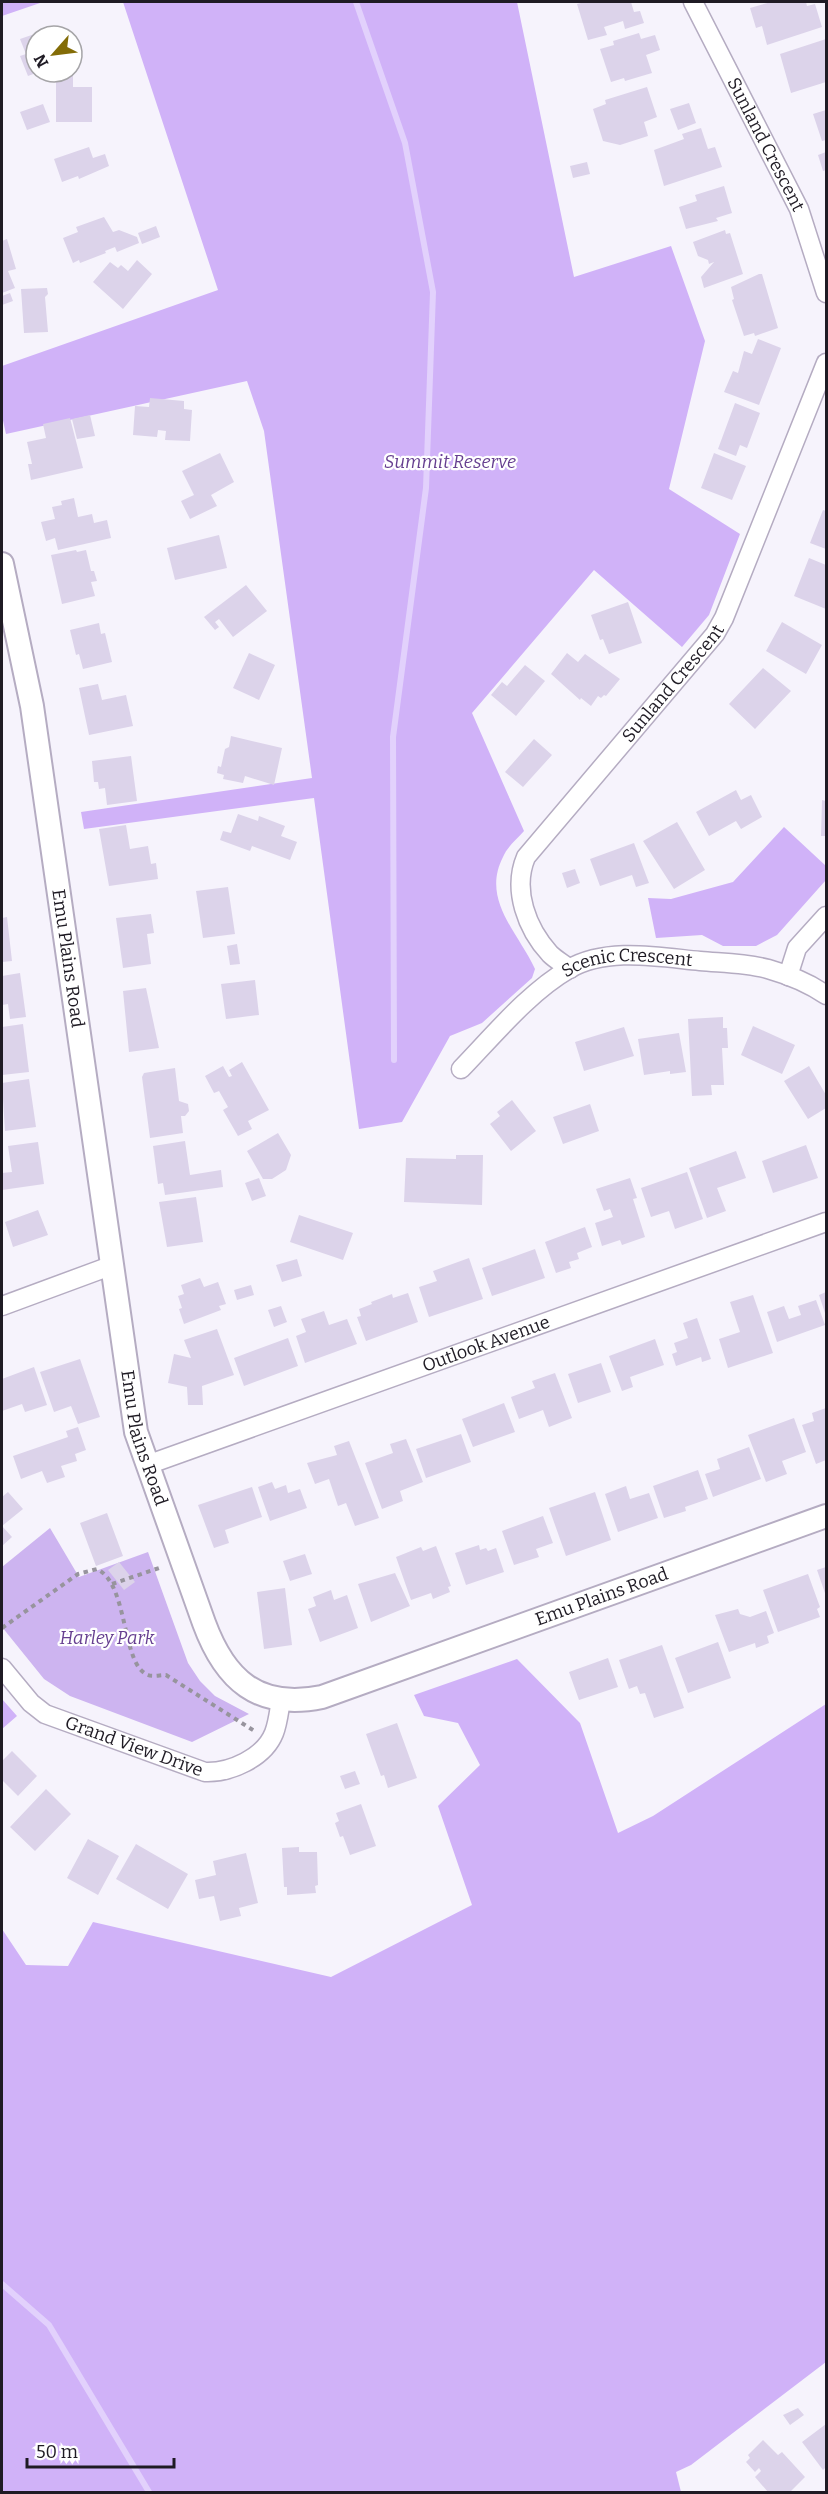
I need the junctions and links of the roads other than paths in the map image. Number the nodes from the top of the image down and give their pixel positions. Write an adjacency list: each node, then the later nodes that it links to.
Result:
1 (693, 2): 2 (street, Sunland Crescent)
2 (826, 293)
3 (826, 363): 6 (street, Sunland Crescent)
4 (2, 564): 11 (street, Emu Plains Road)
5 (826, 916): 7 (street)
6 (570, 969): 7 (street, Scenic Crescent); 9 (street, Scenic Crescent)
7 (788, 976): 8 (street, Scenic Crescent)
8 (826, 995)
9 (462, 1069)
10 (826, 1222): 13 (street, Outlook Avenue)
11 (113, 1265): 12 (street); 13 (street, Emu Plains Road)
12 (2, 1306)
13 (147, 1465): 16 (street, Emu Plains Road)
14 (826, 1516): 16 (street, Emu Plains Road)
15 (2, 1668): 16 (street, Grand View Drive)
16 (280, 1700)

